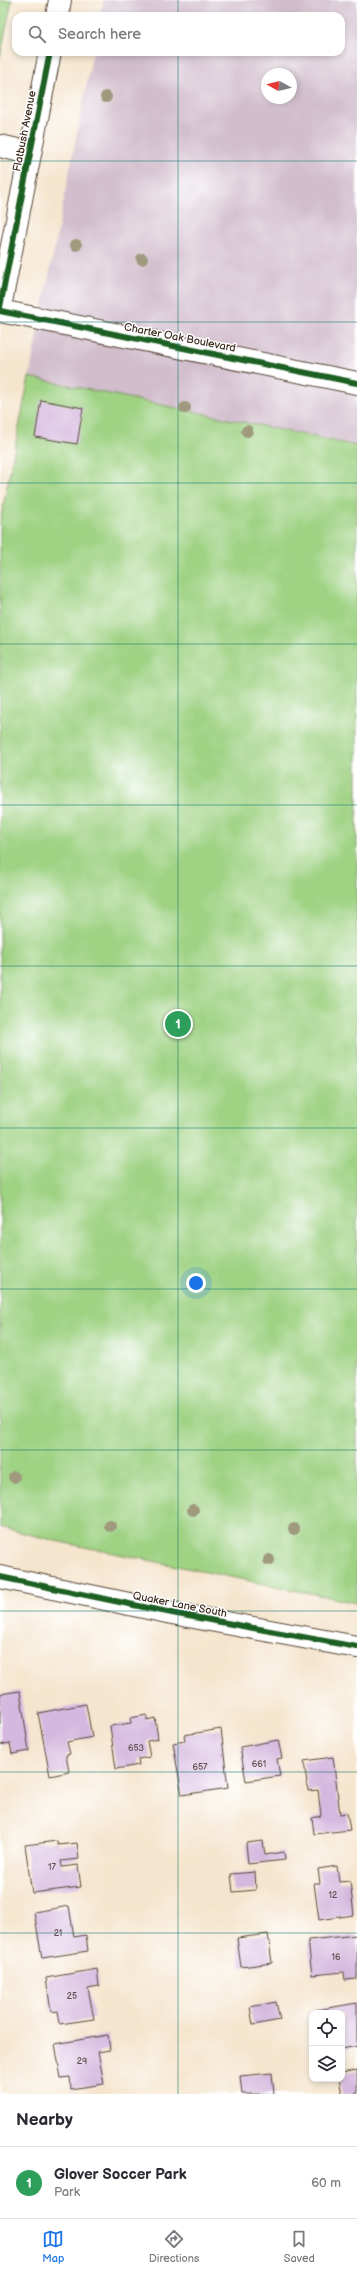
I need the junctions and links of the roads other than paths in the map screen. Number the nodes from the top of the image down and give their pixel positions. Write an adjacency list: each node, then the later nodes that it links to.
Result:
1 (60, 0): 2 (street)
2 (58, 12)
3 (49, 56): 5 (street, Flatbush Avenue)
4 (0, 146): 5 (street)
5 (30, 153): 6 (street, Flatbush Avenue)
6 (0, 307)
7 (0, 311): 8 (street, Charter Oak Boulevard)
8 (357, 383)
9 (0, 1577): 10 (street, Quaker Lane South)
10 (357, 1648)

